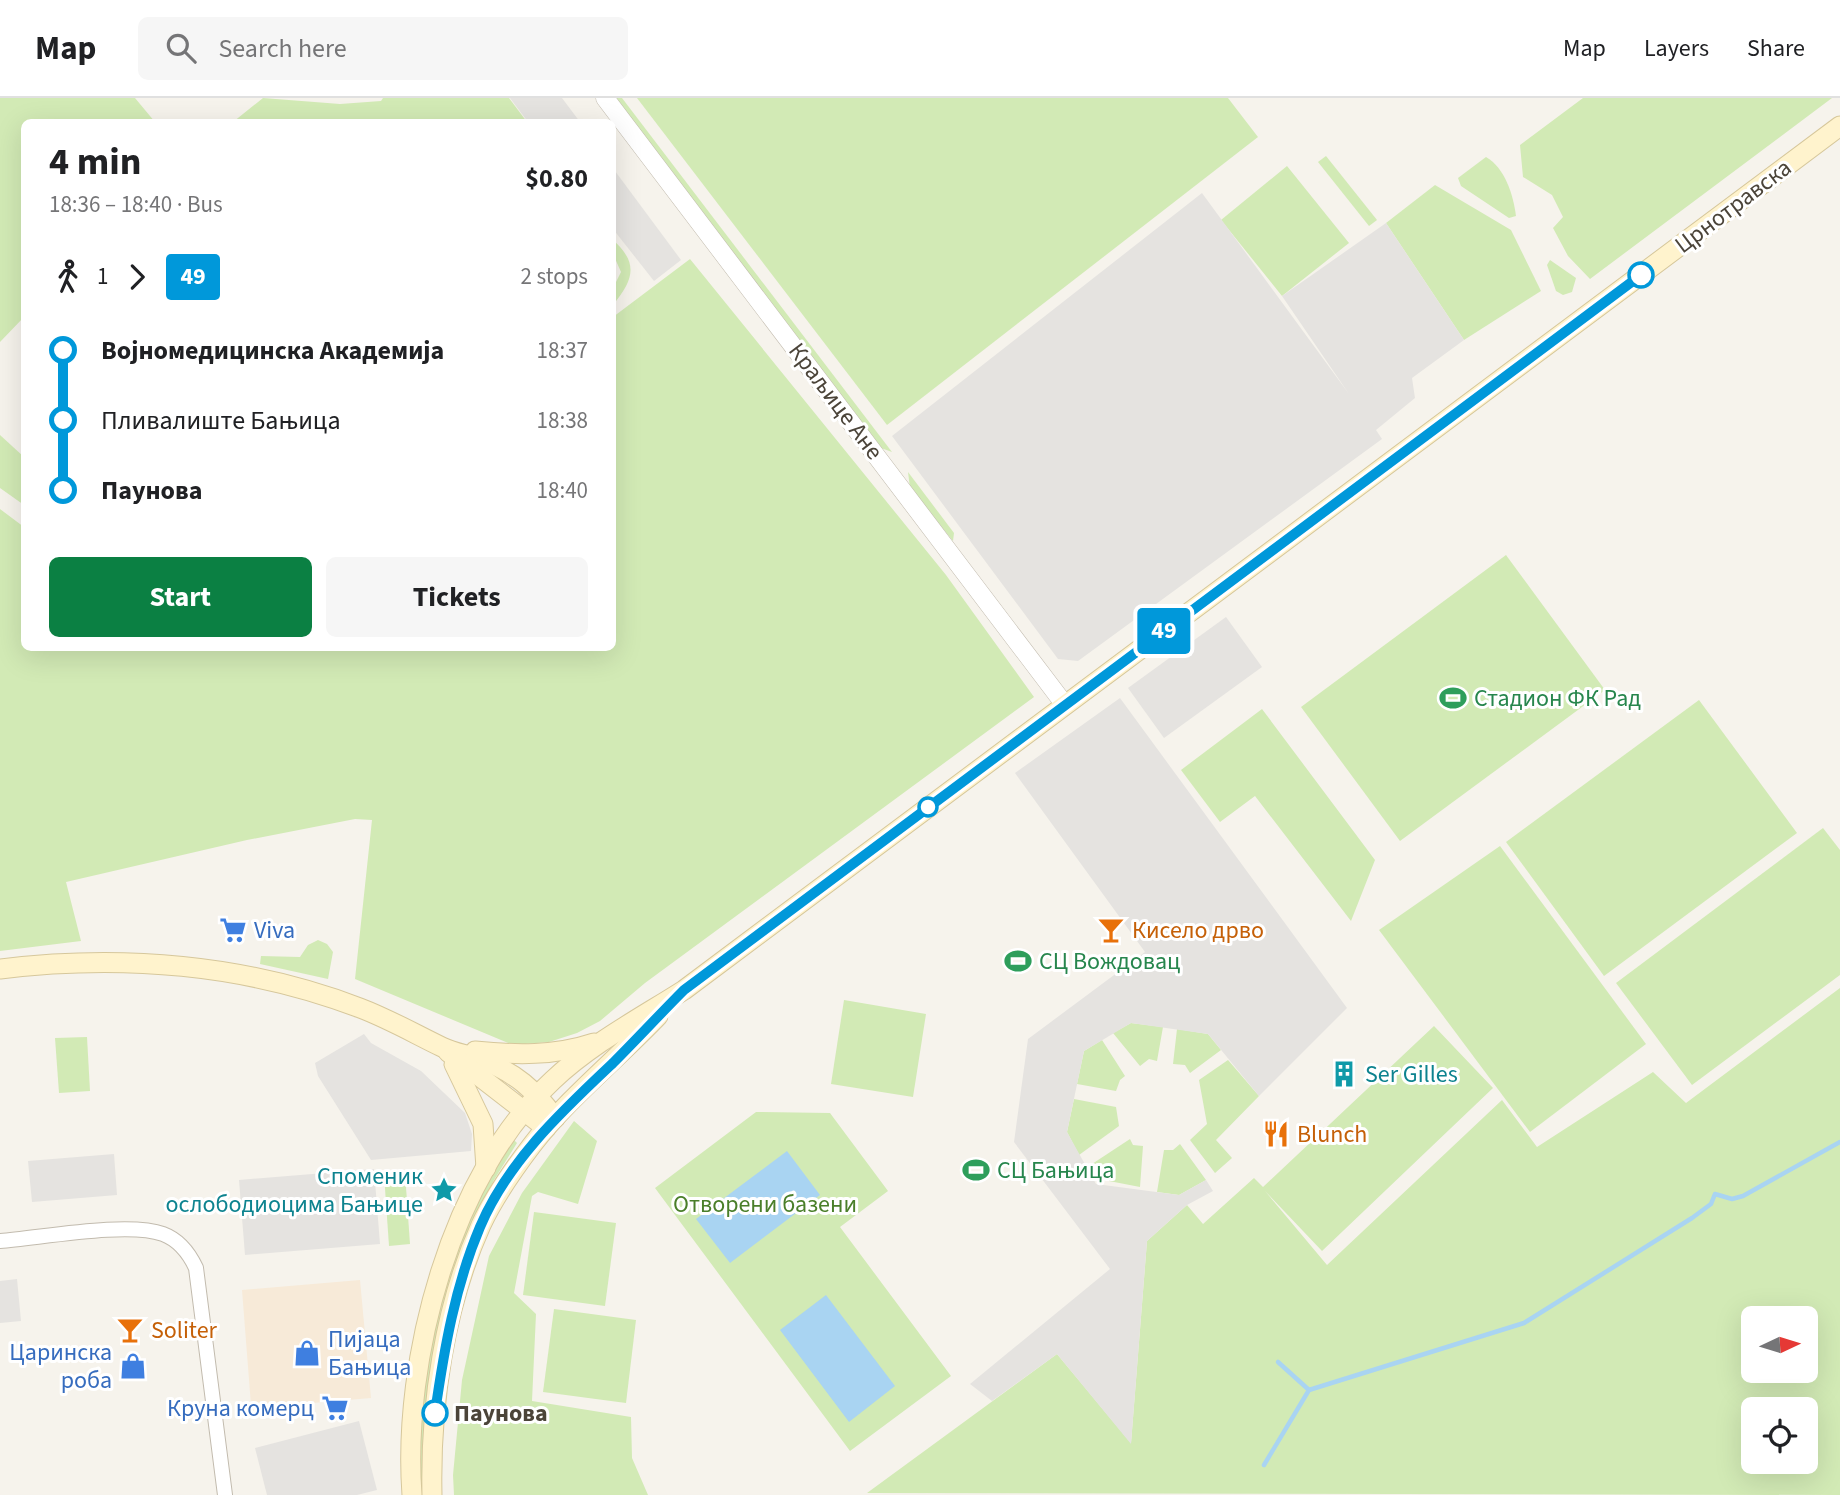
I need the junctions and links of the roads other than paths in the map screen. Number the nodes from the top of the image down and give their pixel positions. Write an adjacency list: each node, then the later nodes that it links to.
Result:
1 (605, 98): 3 (street, Краљице Ане)
2 (1840, 127): 3 (main road, Црнотравска)
3 (1065, 705): 5 (main road, Црнотравска)
4 (0, 969): 7 (main road)
5 (684, 990): 6 (main road, Црнотравска); 10 (main road, Црнотравска)
6 (608, 1039): 7 (main road); 8 (main road, Црнотравска)
7 (444, 1048): 8 (main road); 9 (main road); 11 (main road)
8 (538, 1094): 9 (main road, Црнотравска); 10 (main road)
9 (525, 1111): 10 (main road); 11 (main road, Црнотравска)
10 (551, 1123): 15 (main road, Црнотравска)
11 (486, 1168): 14 (main road, Црнотравска)
12 (0, 1241): 13 (street)
13 (225, 1495)
14 (412, 1495)
15 (432, 1495)

